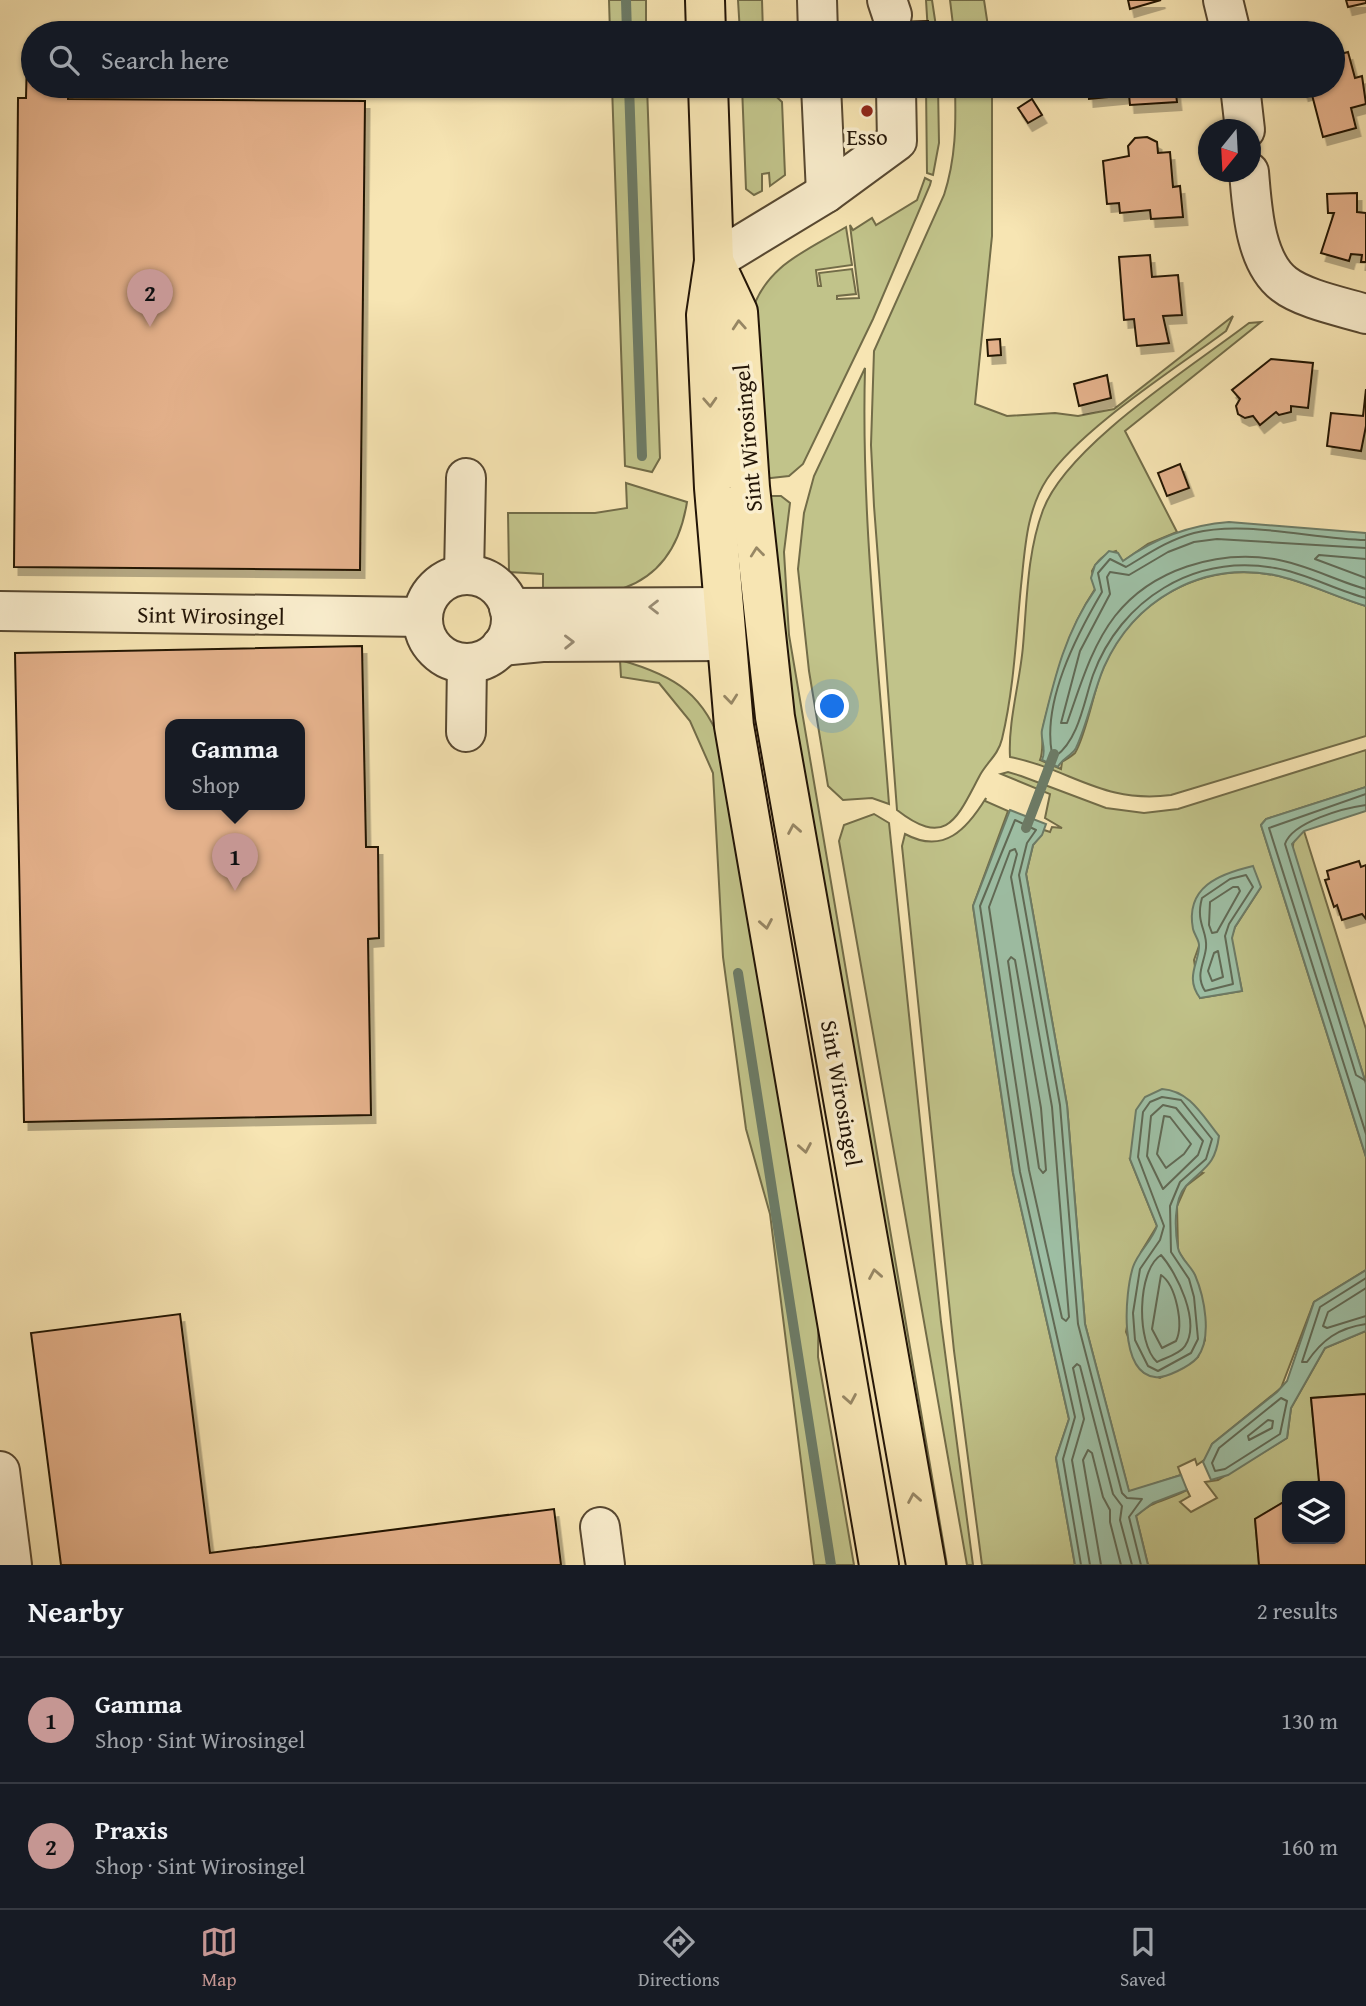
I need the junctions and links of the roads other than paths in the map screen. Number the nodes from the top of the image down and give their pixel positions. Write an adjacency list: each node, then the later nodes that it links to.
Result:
1 (705, 0): 4 (main road)
2 (817, 0): 5 (street)
3 (1223, 0): 6 (street)
4 (706, 21)
5 (818, 21)
6 (1228, 21)
7 (708, 98): 14 (main road, Sint Wirosingel)
8 (822, 98): 13 (street)
9 (896, 98): 13 (street)
10 (1241, 98): 11 (street)
11 (1244, 119)
12 (1250, 182): 15 (street)
13 (826, 193): 14 (street)
14 (714, 261): 21 (main road, Sint Wirosingel, one-way to 14); 22 (main road, Sint Wirosingel, one-way to 22)
15 (1366, 314)
16 (466, 478): 17 (street)
17 (464, 575): 18 (street); 20 (street)
18 (509, 608): 22 (street, one-way to 18); 23 (street)
19 (0, 611): 20 (street, Sint Wirosingel)
20 (422, 617): 24 (street)
21 (765, 620): 22 (main road); 31 (main road, Sint Wirosingel, one-way to 21)
22 (724, 624): 23 (street, one-way to 22); 30 (main road, Sint Wirosingel, one-way to 30)
23 (501, 646): 24 (street)
24 (467, 663): 25 (street)
25 (466, 732)
26 (0, 1471): 28 (street)
27 (600, 1527): 29 (street)
28 (12, 1565)
29 (605, 1565)
30 (879, 1565)
31 (926, 1565)

